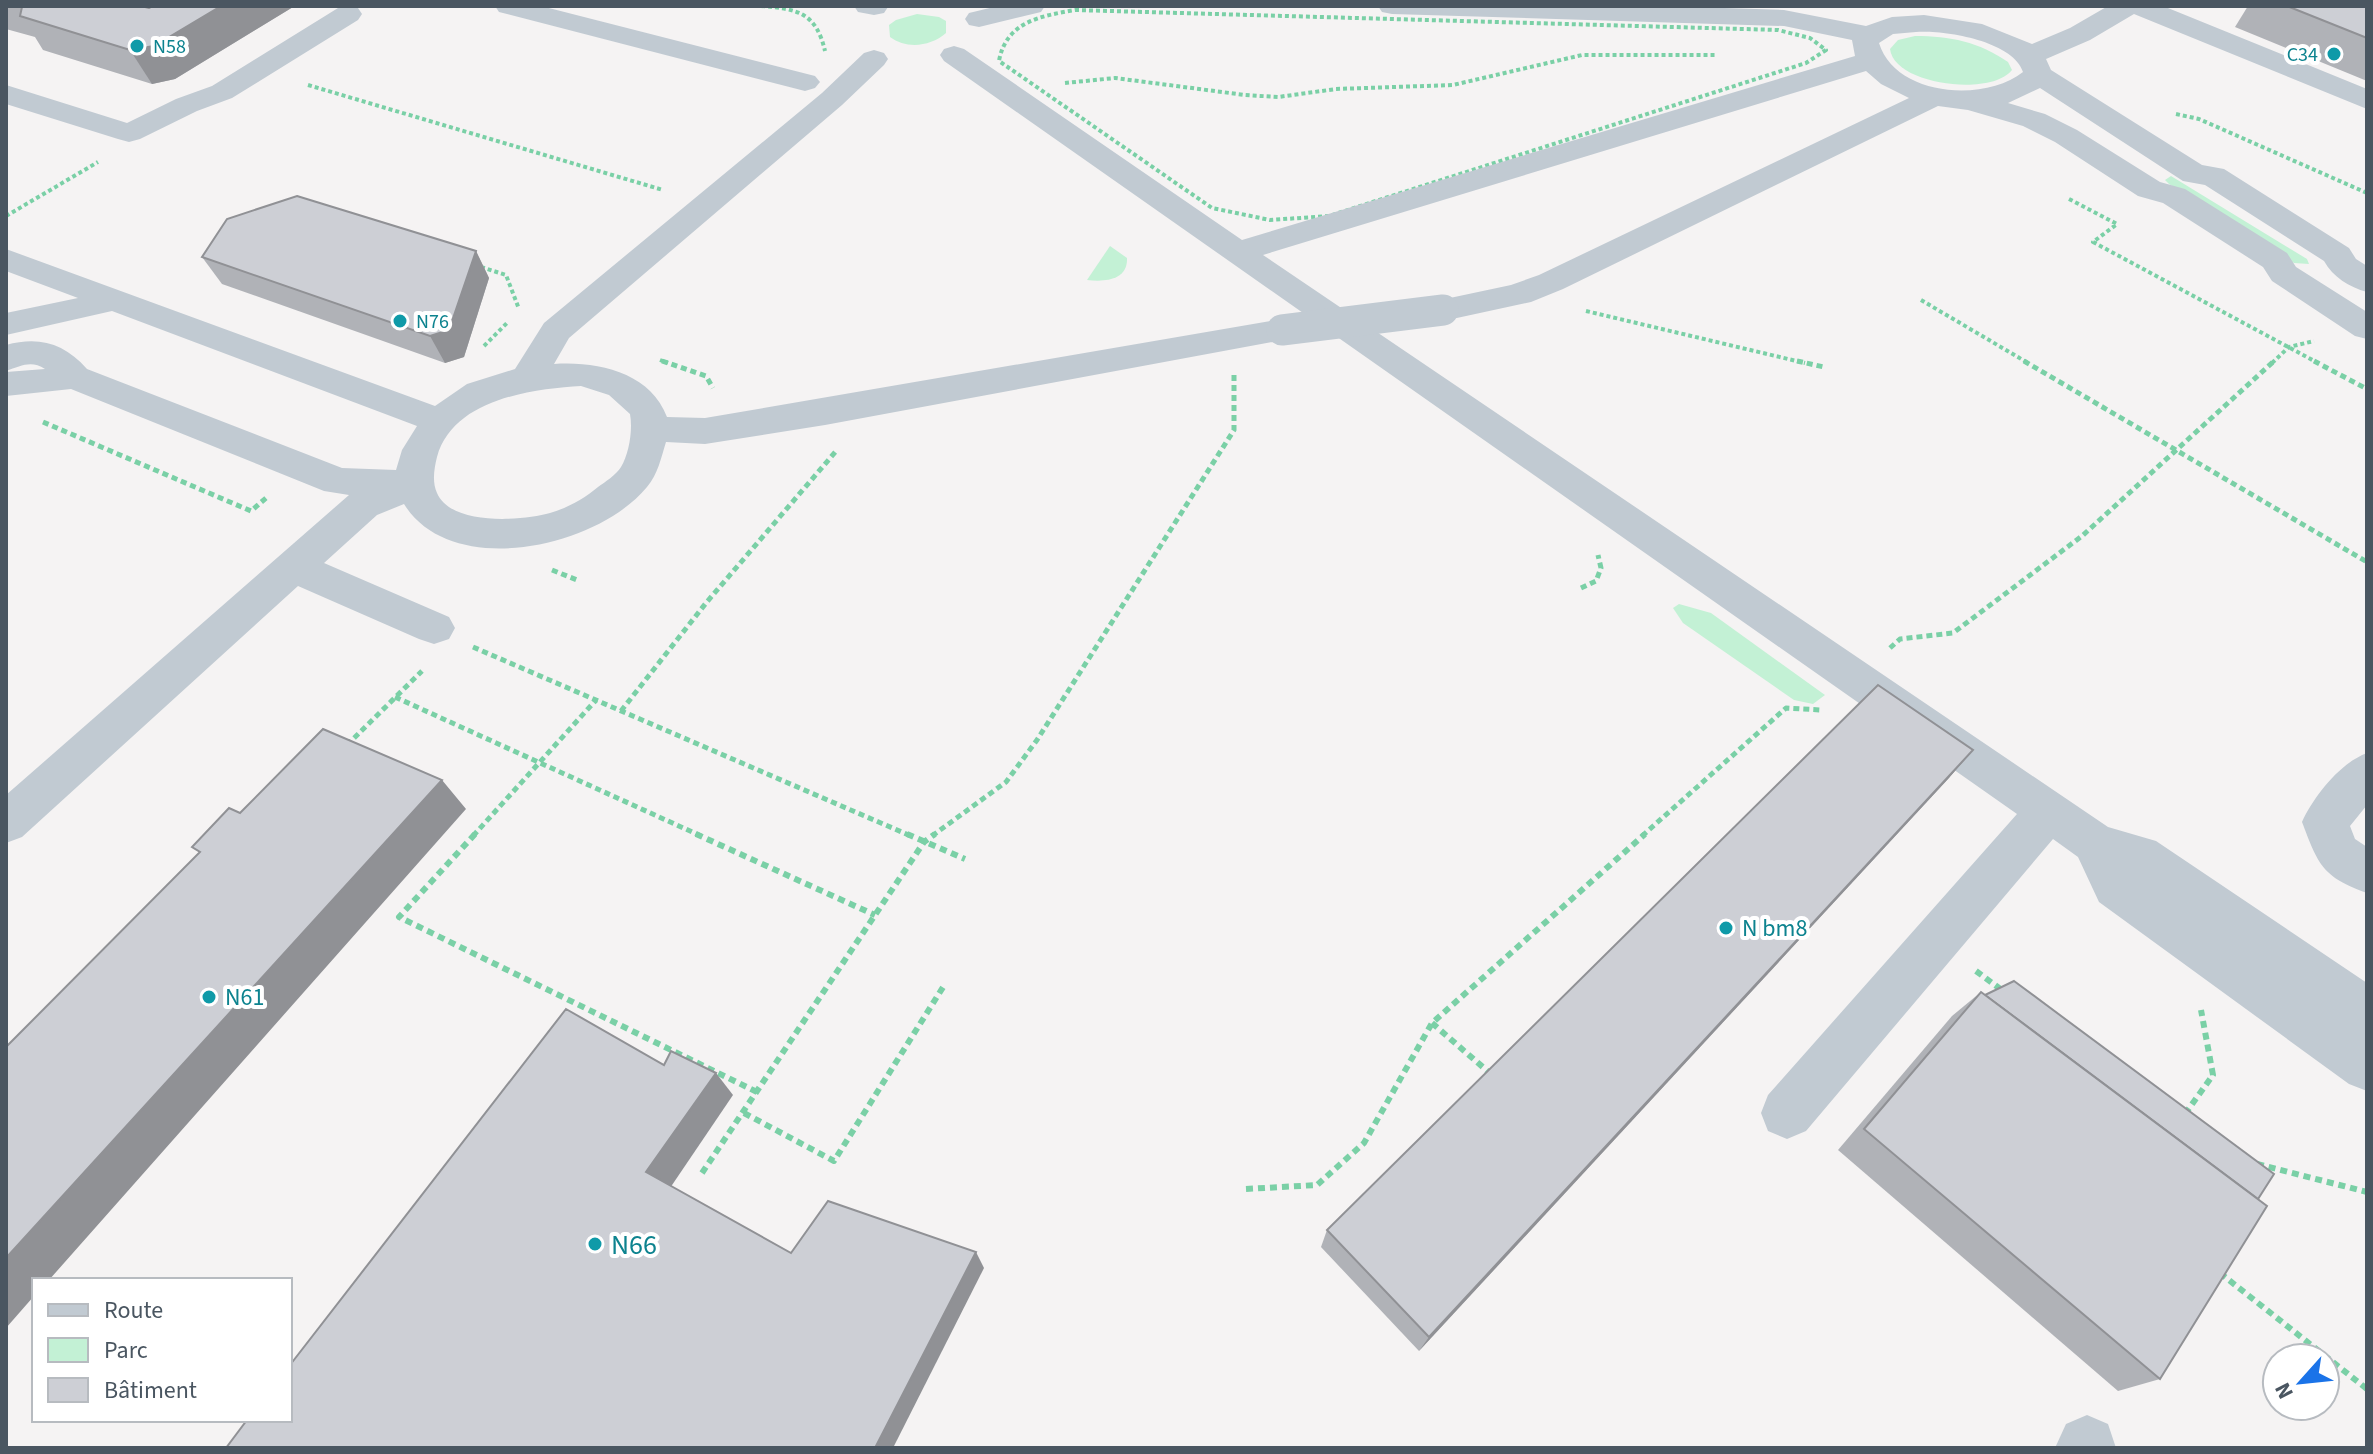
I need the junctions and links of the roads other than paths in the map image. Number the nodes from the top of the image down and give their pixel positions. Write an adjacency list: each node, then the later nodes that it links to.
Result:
1 (509, 6): 13 (lane)
2 (1031, 6): 8 (lane)
3 (1392, 6): 9 (lane)
4 (2127, 6): 12 (lane)
5 (2139, 6): 16 (lane)
6 (348, 14): 14 (lane)
7 (1896, 15): 9 (lane); 12 (lane)
8 (979, 19)
9 (1871, 48): 15 (lane); 18 (lane)
10 (954, 55): 18 (lane)
11 (874, 59): 26 (lane)
12 (2034, 65): 17 (lane); 20 (lane)
13 (805, 82)
14 (6, 94)
15 (1936, 96): 17 (lane); 29 (lane, bridge)
16 (2367, 100)
17 (1970, 101): 23 (lane)
18 (1237, 252): 34 (lane)
19 (6, 259): 21 (lane)
20 (2355, 274)
21 (117, 299): 22 (lane); 28 (lane)
22 (6, 324)
23 (2367, 328)
24 (6, 359): 25 (lane)
25 (74, 377): 27 (lane); 30 (lane)
26 (528, 377): 28 (lane); 29 (lane)
27 (6, 384)
28 (439, 421): 30 (lane)
29 (653, 429): 30 (lane)
30 (413, 485): 31 (lane)
31 (293, 567): 32 (lane); 35 (lane)
32 (451, 636)
33 (2367, 772): 37 (lane)
34 (2049, 811): 36 (lane); 40 (lane)
35 (6, 823)
36 (2095, 843): 38 (lane); 39 (lane)
37 (2367, 872)
38 (2367, 1012)
39 (2367, 1066)
40 (1787, 1113)

